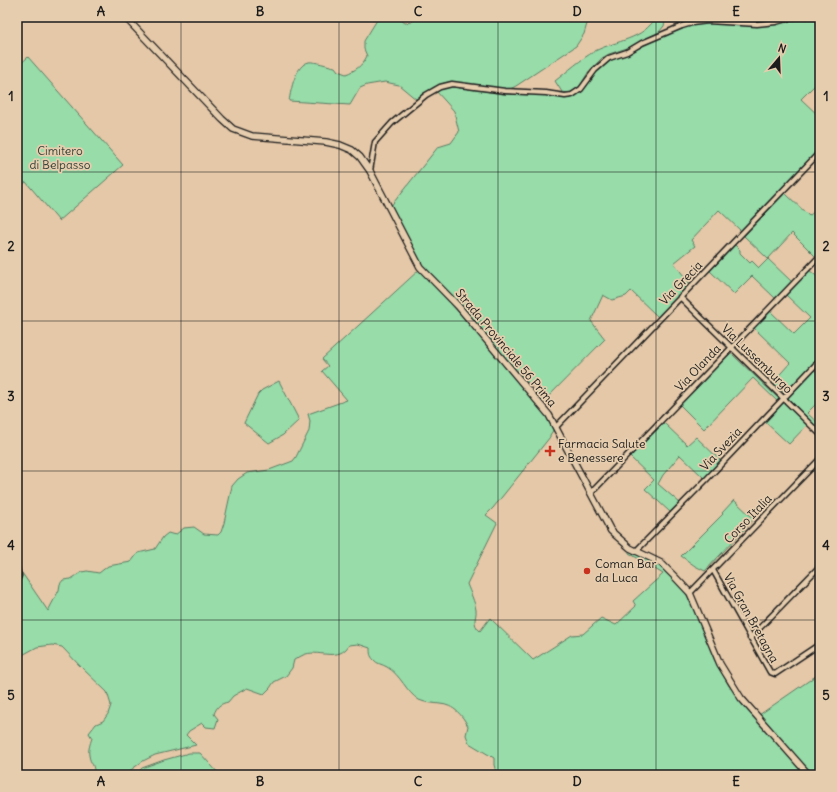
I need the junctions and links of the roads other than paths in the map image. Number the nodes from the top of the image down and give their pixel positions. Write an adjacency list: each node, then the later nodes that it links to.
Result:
1 (125, 17): 4 (street, Strada Provinciale 56 Prima)
2 (793, 17): 4 (street)
3 (820, 152): 6 (street, Via Grecia)
4 (370, 171): 10 (street, Strada Provinciale 56 Prima)
5 (820, 256): 7 (street, Via Olanda)
6 (680, 297): 7 (street, Via Lussemburgo); 10 (street, Via Grecia)
7 (732, 348): 9 (street, Via Lussemburgo); 13 (street, Via Olanda)
8 (820, 360): 9 (street, Via Svezia)
9 (783, 398): 11 (street, Via Lussemburgo); 14 (street, Via Svezia)
10 (556, 427): 13 (street, Strada Provinciale 56 Prima)
11 (820, 434)
12 (820, 459): 17 (street, Corso Italia)
13 (590, 493): 14 (street, Strada Provinciale 56 Prima)
14 (636, 551): 19 (street, Strada Provinciale 56 Prima)
15 (820, 566): 20 (street)
16 (17, 570): 18 (street)
17 (712, 570): 19 (street, Corso Italia); 20 (street, Via Gran Bretagna)
18 (17, 580)
19 (690, 593): 22 (street, Strada Provinciale 56 Prima)
20 (750, 638): 21 (street, Via Gran Bretagna)
21 (820, 644)
22 (809, 775)

